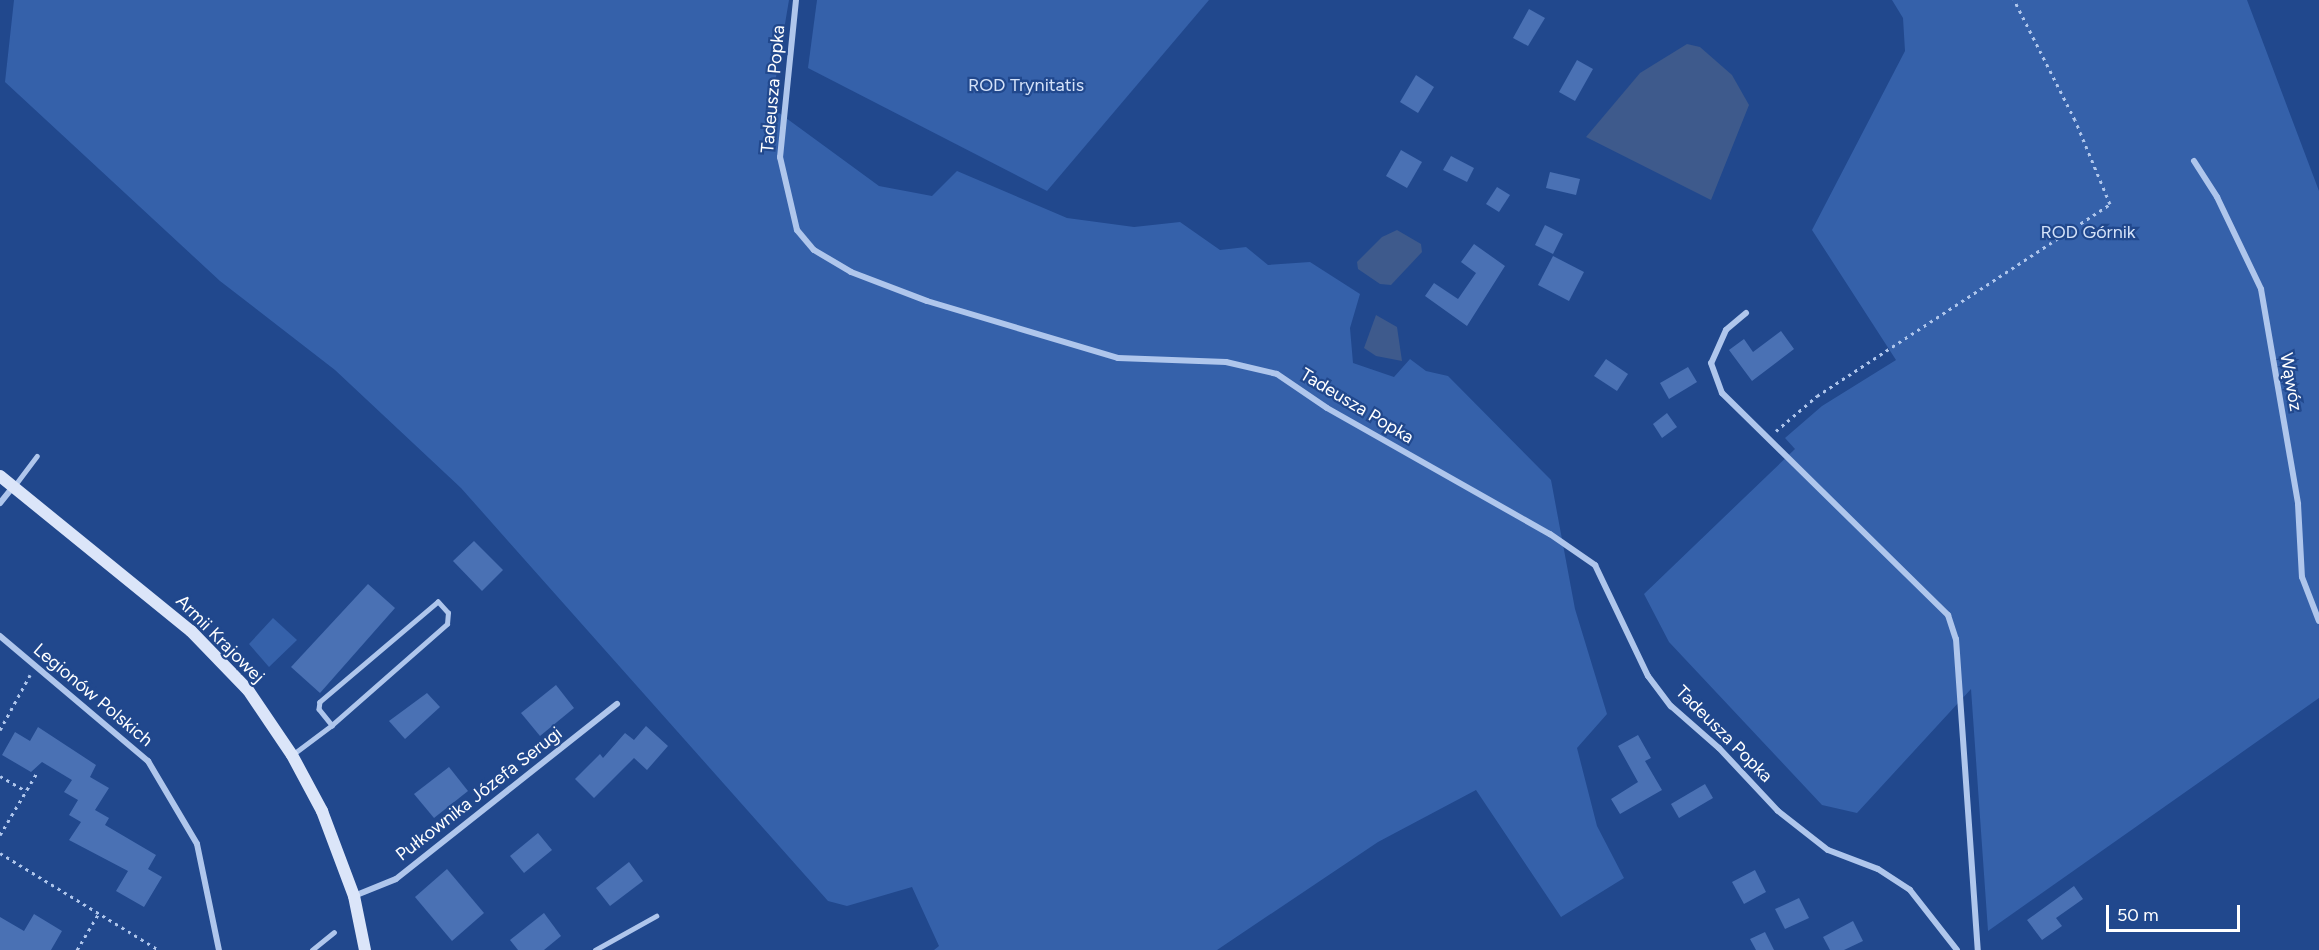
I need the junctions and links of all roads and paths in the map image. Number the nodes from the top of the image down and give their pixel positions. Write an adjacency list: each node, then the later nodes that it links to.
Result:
1 (796, 0): 32 (street, Tadeusza Popka)
2 (2013, 0): 5 (path)
3 (2194, 161): 10 (street, Wąwóz)
4 (1746, 313): 5 (street)
5 (1766, 440): 33 (street)
6 (37, 456): 8 (lane)
7 (0, 476): 8 (main road, Armii Krajowej)
8 (13, 487): 9 (street); 16 (main road, Armii Krajowej)
9 (0, 503)
10 (2319, 621)
11 (0, 636): 12 (street, Legionów Polskich)
12 (35, 665): 15 (path); 28 (street, Legionów Polskich)
13 (616, 704): 22 (street, Pułkownika Józefa Serugi)
14 (332, 725): 14 (lane); 16 (lane)
15 (0, 730)
16 (292, 755): 22 (main road, Armii Krajowej)
17 (38, 771): 19 (path)
18 (0, 776): 19 (path)
19 (26, 791): 20 (path)
20 (0, 835)
21 (0, 853): 23 (path)
22 (354, 896): 30 (main road, Armii Krajowej)
23 (99, 914): 26 (path); 27 (path)
24 (656, 916): 31 (lane)
25 (334, 932): 29 (lane)
26 (77, 950)
27 (159, 950)
28 (219, 950)
29 (312, 950)
30 (365, 950)
31 (595, 950)
32 (1957, 950)
33 (1978, 950)

